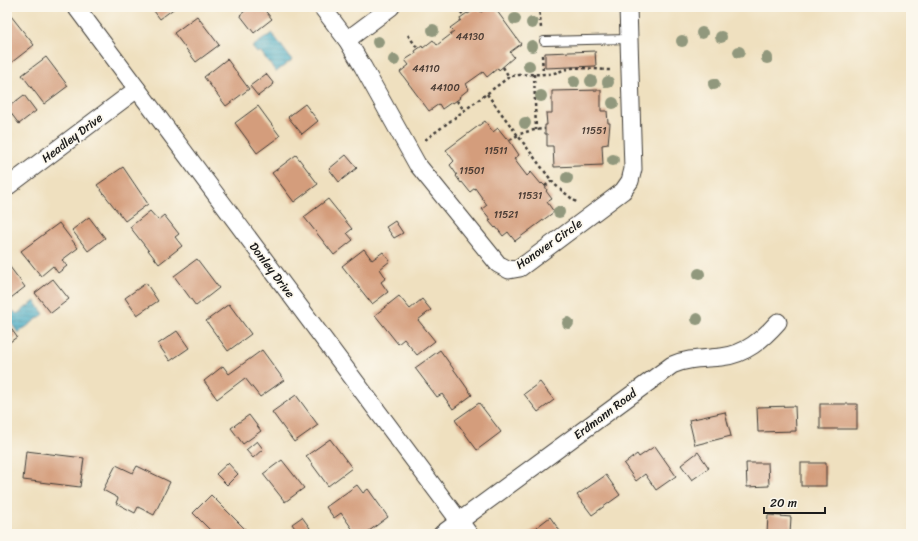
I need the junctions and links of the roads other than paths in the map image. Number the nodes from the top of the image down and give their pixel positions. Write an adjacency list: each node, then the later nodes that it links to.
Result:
1 (76, 7): 8 (street, Donley Drive)
2 (322, 7): 6 (street, Hanover Circle)
3 (391, 7): 6 (street)
4 (628, 7): 5 (street, Hanover Circle)
5 (629, 39): 6 (street, Hanover Circle); 7 (lane)
6 (347, 40)
7 (544, 41)
8 (138, 89): 9 (street, Headley Drive); 11 (street, Donley Drive)
9 (7, 187)
10 (778, 322): 11 (street, Erdmann Road)
11 (464, 528): 12 (street, Erdmann Road)
12 (442, 534)

